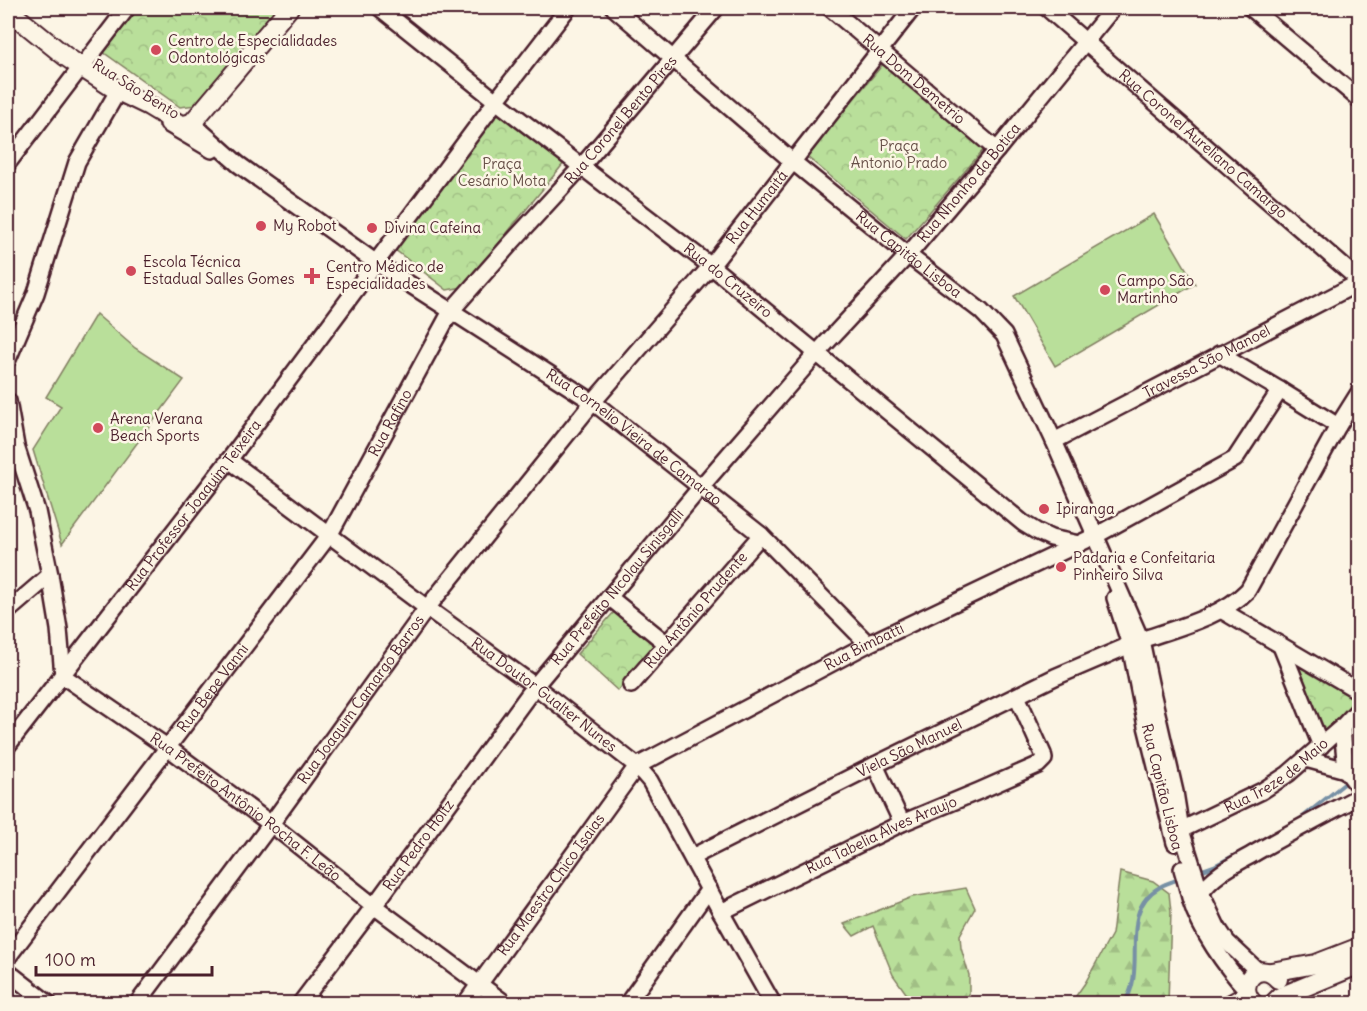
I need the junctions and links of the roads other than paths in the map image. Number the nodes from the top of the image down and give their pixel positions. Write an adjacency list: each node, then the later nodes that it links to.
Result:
1 (127, 8): 16 (street)
2 (289, 8): 20 (main road)
3 (380, 8): 19 (street, Rua do Cruzeiro)
4 (568, 8): 19 (street, Rua Professor Joaquim Teixeira)
5 (614, 8): 15 (street, Rua Capitão Lisboa)
6 (716, 8): 15 (street, Rua Coronel Bento Pires)
7 (830, 8): 14 (street, Rua Dom Demetrio)
8 (913, 8): 14 (street, Rua Humaitá)
9 (1047, 8): 13 (street, Rua Coronel Aureliano Camargo)
10 (1113, 8): 13 (street, Rua Nhonho da Botica)
11 (1251, 8): 18 (street)
12 (8, 10): 16 (main road, Rua São Bento)
13 (1086, 40): 21 (street, Rua Nhonho da Botica); 29 (street, Rua Coronel Aureliano Camargo)
14 (880, 49): 21 (street, Rua Dom Demetrio); 22 (street, Rua Humaitá)
15 (673, 57): 22 (street, Rua Capitão Lisboa); 25 (street, Rua Coronel Bento Pires)
16 (84, 63): 17 (main road, Rua São Bento); 20 (main road, Rua São Bento); 23 (street)
17 (118, 91): 20 (main road); 24 (street, Rua São Bento); 33 (street)
18 (1359, 100)
19 (496, 101): 25 (street, Rua do Cruzeiro); 27 (street, Rua Professor Joaquim Teixeira)
20 (192, 123): 24 (street, Rua São Bento)
21 (997, 150): 26 (street, Rua Nhonho da Botica)
22 (792, 161): 26 (street, Rua Capitão Lisboa); 28 (street, Rua Humaitá)
23 (8, 163)
24 (238, 164): 27 (street, Rua São Bento)
25 (582, 166): 28 (street, Rua do Cruzeiro); 30 (street, Rua Coronel Bento Pires)
26 (908, 255): 31 (street, Rua Nhonho da Botica); 39 (street, Rua Capitão Lisboa)
27 (375, 262): 30 (street, Rua Cornelio Vieira de Camargo); 41 (street, Rua Professor Joaquim Teixeira)
28 (711, 266): 31 (street, Rua do Cruzeiro); 37 (street, Rua Humaitá)
29 (1359, 281): 32 (street, Travessa São Manoel)
30 (451, 311): 37 (street, Rua Cornelio Vieira de Camargo); 43 (street, Rua Rafino)
31 (816, 354): 42 (street, Rua Nhonho da Botica); 46 (street, Rua do Cruzeiro)
32 (1219, 354): 34 (street); 39 (street, Travessa São Manoel)
33 (8, 359)
34 (1280, 390): 38 (street); 45 (street, Rua Bimbatti)
35 (1359, 391): 38 (street, Viela São Manuel)
36 (8, 401): 40 (street)
37 (593, 402): 42 (street, Rua Cornelio Vieira de Camargo); 49 (street, Rua Joaquim Camargo Barros)
38 (1338, 426): 50 (street, Viela São Manuel)
39 (1054, 441): 45 (street, Rua Capitão Lisboa)
40 (12, 449): 47 (street)
41 (229, 460): 43 (street, Rua Doutor Gualter Nunes); 56 (street, Rua Professor Joaquim Teixeira)
42 (700, 488): 44 (street, Rua Cornelio Vieira de Camargo); 48 (street, Rua Prefeito Nicolau Sinisgalli)
43 (330, 534): 49 (street, Rua Doutor Gualter Nunes); 65 (street, Rua Bepe Vanni)
44 (760, 536): 53 (street, Rua Antônio Prudente); 54 (street, Rua Cornelio Vieira de Camargo)
45 (1095, 536): 46 (street, Rua Bimbatti); 52 (street, Rua Capitão Lisboa)
46 (1079, 544): 54 (street, Rua Bimbatti)
47 (50, 575): 51 (street); 56 (street)
48 (609, 597): 53 (street); 58 (street, Rua Prefeito Nicolau Sinisgalli)
49 (427, 609): 58 (street, Rua Doutor Gualter Nunes); 71 (street, Rua Joaquim Camargo Barros)
50 (1221, 610): 52 (street, Viela São Manuel); 55 (street)
51 (8, 611)
52 (1136, 643): 60 (street, Viela São Manuel); 72 (street, Rua Capitão Lisboa); 74 (street, Rua Capitão Lisboa)
53 (667, 644): 57 (street, Rua Antônio Prudente)
54 (868, 644): 68 (street, Rua Bimbatti)
55 (1281, 646): 59 (street); 64 (street)
56 (63, 676): 63 (street, Rua Professor Joaquim Teixeira); 65 (street, Rua Prefeito Antônio Rocha F. Leão)
57 (631, 685)
58 (535, 686): 68 (street, Rua Doutor Gualter Nunes); 77 (street, Rua Pedro Holtz)
59 (1359, 692)
60 (1017, 696): 67 (street, Viela São Manuel); 70 (street, Rua Tabelia Alves Araujo)
61 (1359, 708): 62 (street, Rua Treze de Maio)
62 (1342, 727): 64 (street, Rua Treze de Maio); 69 (street)
63 (8, 745)
64 (1321, 746): 66 (street, Rua Treze de Maio)
65 (167, 747): 71 (street, Rua Prefeito Antônio Rocha F. Leão); 80 (street, Rua Bepe Vanni)
66 (1306, 759): 69 (street); 72 (street, Rua Treze de Maio)
67 (875, 765): 70 (street); 73 (street, Viela São Manuel)
68 (637, 766): 73 (street, Rua Doutor Gualter Nunes); 84 (street, Rua Maestro Chico Isaias)
69 (1354, 783): 75 (street)
70 (902, 823): 78 (street, Rua Tabelia Alves Araujo)
71 (271, 824): 77 (street, Rua Prefeito Antônio Rocha F. Leão); 88 (street, Rua Joaquim Camargo Barros)
72 (1181, 830): 74 (street, Rua Capitão Lisboa)
73 (692, 857): 76 (street, Rua Doutor Gualter Nunes)
74 (1184, 858): 75 (street, Rua Capitão Lisboa)
75 (1195, 886): 83 (street, Rua Capitão Lisboa); 85 (street, Rua Capitão Lisboa)
76 (709, 889): 78 (street, Rua Doutor Gualter Nunes); 92 (street)
77 (374, 906): 84 (street, Rua Prefeito Antônio Rocha F. Leão); 89 (street, Rua Pedro Holtz)
78 (721, 912): 93 (street, Rua Doutor Gualter Nunes)
79 (1359, 947): 83 (main road)
80 (8, 957)
81 (1359, 964): 86 (main road)
82 (8, 972): 87 (street)
83 (1265, 972): 85 (main road); 86 (main road)
84 (480, 984): 90 (street, Rua Maestro Chico Isaias); 91 (street, Rua Prefeito Antônio Rocha F. Leão)
85 (1244, 998)
86 (1278, 1001)
87 (49, 1004)
88 (137, 1004)
89 (300, 1004)
90 (465, 1004)
91 (506, 1004)
92 (627, 1004)
93 (773, 1004)

